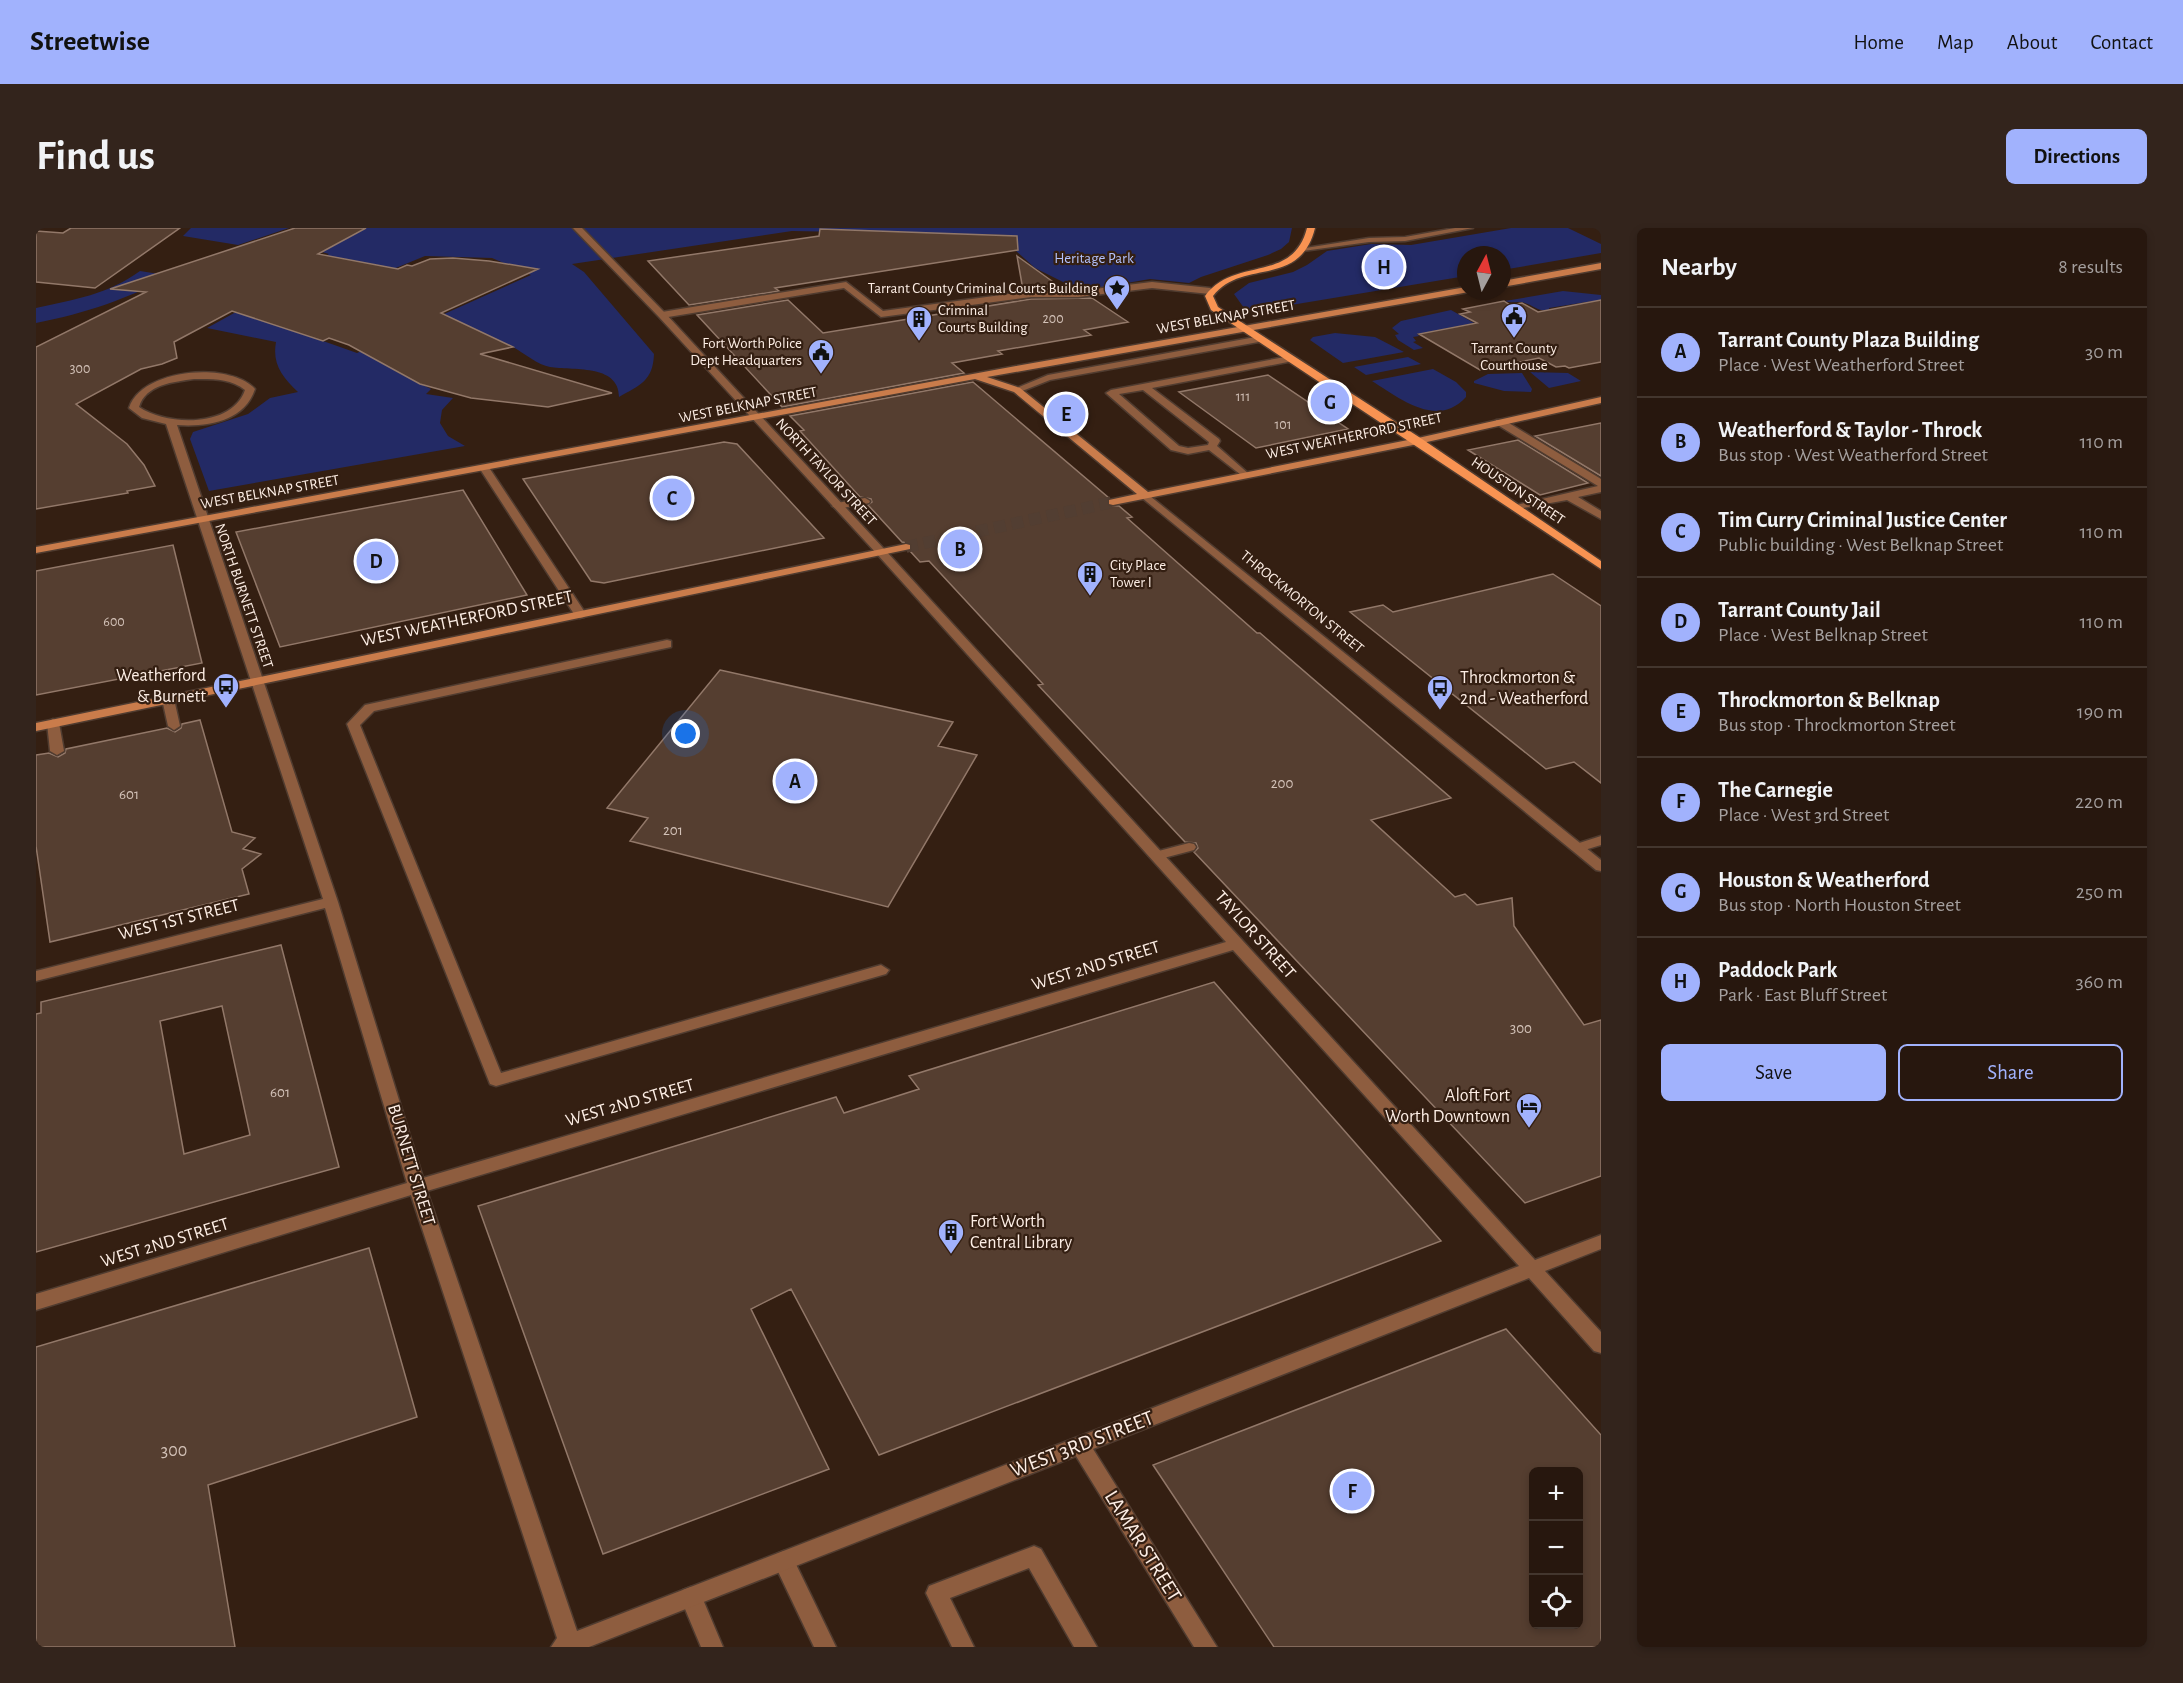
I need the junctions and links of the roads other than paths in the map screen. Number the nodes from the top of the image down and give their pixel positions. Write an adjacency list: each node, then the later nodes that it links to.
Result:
1 (577, 228): 9 (street, NORTH TAYLOR STREET)
2 (1311, 228): 4 (main road)
3 (1469, 228): 4 (street)
4 (1304, 249): 7 (main road)
5 (1601, 266): 6 (main road)
6 (1511, 282)
7 (1210, 291): 9 (street); 10 (main road, HOUSTON STREET)
8 (1457, 292): 10 (main road, WEST BELKNAP STREET)
9 (662, 315): 17 (street, NORTH TAYLOR STREET)
10 (1244, 329): 11 (main road, HOUSTON STREET); 13 (main road, WEST BELKNAP STREET)
11 (1261, 339): 12 (main road, HOUSTON STREET); 15 (street)
12 (1290, 359): 14 (street); 20 (main road, HOUSTON STREET)
13 (976, 377): 15 (main road, THROCKMORTON STREET); 17 (main road, WEST BELKNAP STREET)
14 (1145, 387): 21 (street); 21 (street)
15 (1017, 390): 26 (main road, THROCKMORTON STREET)
16 (1601, 400): 18 (main road, WEST WEATHERFORD STREET)
17 (756, 419): 22 (main road, WEST BELKNAP STREET); 30 (street, NORTH TAYLOR STREET)
18 (1500, 422): 20 (main road, WEST WEATHERFORD STREET); 24 (street)
19 (171, 423): 19 (street); 33 (street, NORTH BURNETT STREET)
20 (1418, 441): 23 (main road, WEST WEATHERFORD STREET); 31 (main road, HOUSTON STREET)
21 (1211, 447): 23 (street)
22 (485, 469): 33 (main road, WEST BELKNAP STREET); 38 (street)
23 (1245, 475): 26 (main road, WEST WEATHERFORD STREET)
24 (1601, 484)
25 (1601, 489): 27 (street)
26 (1145, 495): 29 (main road, WEST WEATHERFORD STREET); 48 (street, THROCKMORTON STREET)
27 (1569, 496): 31 (street); 32 (street)
28 (865, 501): 30 (street)
29 (1113, 502)
30 (837, 506): 36 (street, NORTH TAYLOR STREET)
31 (1516, 508): 37 (main road, HOUSTON STREET)
32 (1601, 516)
33 (203, 520): 35 (main road, WEST BELKNAP STREET); 40 (street, NORTH BURNETT STREET)
34 (906, 547): 36 (main road, WEST WEATHERFORD STREET)
35 (36, 550)
36 (881, 552): 38 (main road, WEST WEATHERFORD STREET); 49 (street, TAYLOR STREET)
37 (1601, 567)
38 (580, 615): 40 (main road, WEST WEATHERFORD STREET)
39 (667, 644): 53 (street)
40 (257, 681): 41 (main road, WEST WEATHERFORD STREET); 51 (street, BURNETT STREET)
41 (168, 699): 42 (main road, WEST WEATHERFORD STREET); 43 (street)
42 (53, 723): 44 (main road, WEST WEATHERFORD STREET); 45 (street)
43 (174, 726)
44 (36, 727)
45 (57, 751)
46 (1601, 840): 48 (street)
47 (1189, 847): 49 (street)
48 (1578, 848): 50 (street, THROCKMORTON STREET)
49 (1156, 856): 52 (street, TAYLOR STREET)
50 (1601, 867)
51 (332, 902): 54 (street, WEST 1ST STREET); 55 (street, BURNETT STREET)
52 (1236, 944): 55 (street, WEST 2ND STREET); 57 (street, TAYLOR STREET)
53 (881, 970)
54 (36, 976)
55 (417, 1186): 58 (street, WEST 2ND STREET); 63 (street, BURNETT STREET)
56 (1601, 1242): 57 (street, WEST 3RD STREET)
57 (1532, 1269): 59 (street, TAYLOR STREET); 60 (street, WEST 3RD STREET)
58 (36, 1302)
59 (1601, 1345)
60 (1080, 1445): 61 (street, WEST 3RD STREET); 68 (street, LAMAR STREET)
61 (784, 1561): 62 (street, WEST 3RD STREET); 65 (street)
62 (691, 1597): 63 (street, WEST 3RD STREET); 64 (street)
63 (568, 1646)
64 (712, 1647)
65 (825, 1647)
66 (963, 1647): 67 (street)
67 (1086, 1647)
68 (1206, 1647)

